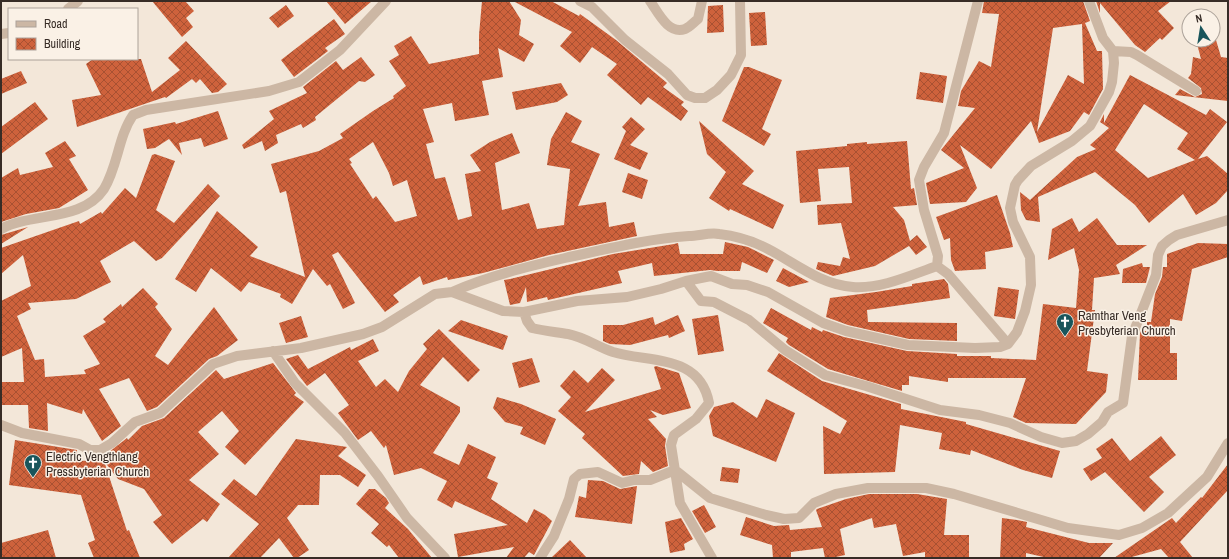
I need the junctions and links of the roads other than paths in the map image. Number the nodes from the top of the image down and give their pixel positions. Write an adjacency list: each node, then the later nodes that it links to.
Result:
1 (78, 1): 9 (street)
2 (386, 1): 13 (street)
3 (580, 1): 6 (street)
4 (650, 1): 5 (street)
5 (702, 1)
6 (740, 1)
7 (978, 1): 14 (street)
8 (1089, 1): 10 (street)
9 (69, 8)
10 (1113, 50): 11 (street); 18 (street)
11 (1196, 91)
12 (1228, 220): 15 (street)
13 (1, 229)
14 (937, 266): 16 (street); 18 (street)
15 (686, 281): 17 (street); 18 (street)
16 (452, 292): 17 (street); 19 (street)
17 (524, 312): 22 (street)
18 (1008, 344)
19 (273, 351): 20 (street); 23 (street)
20 (1, 425)
21 (1228, 444): 22 (street)
22 (675, 470): 24 (street); 25 (street)
23 (445, 558)
24 (540, 558)
25 (712, 558)

